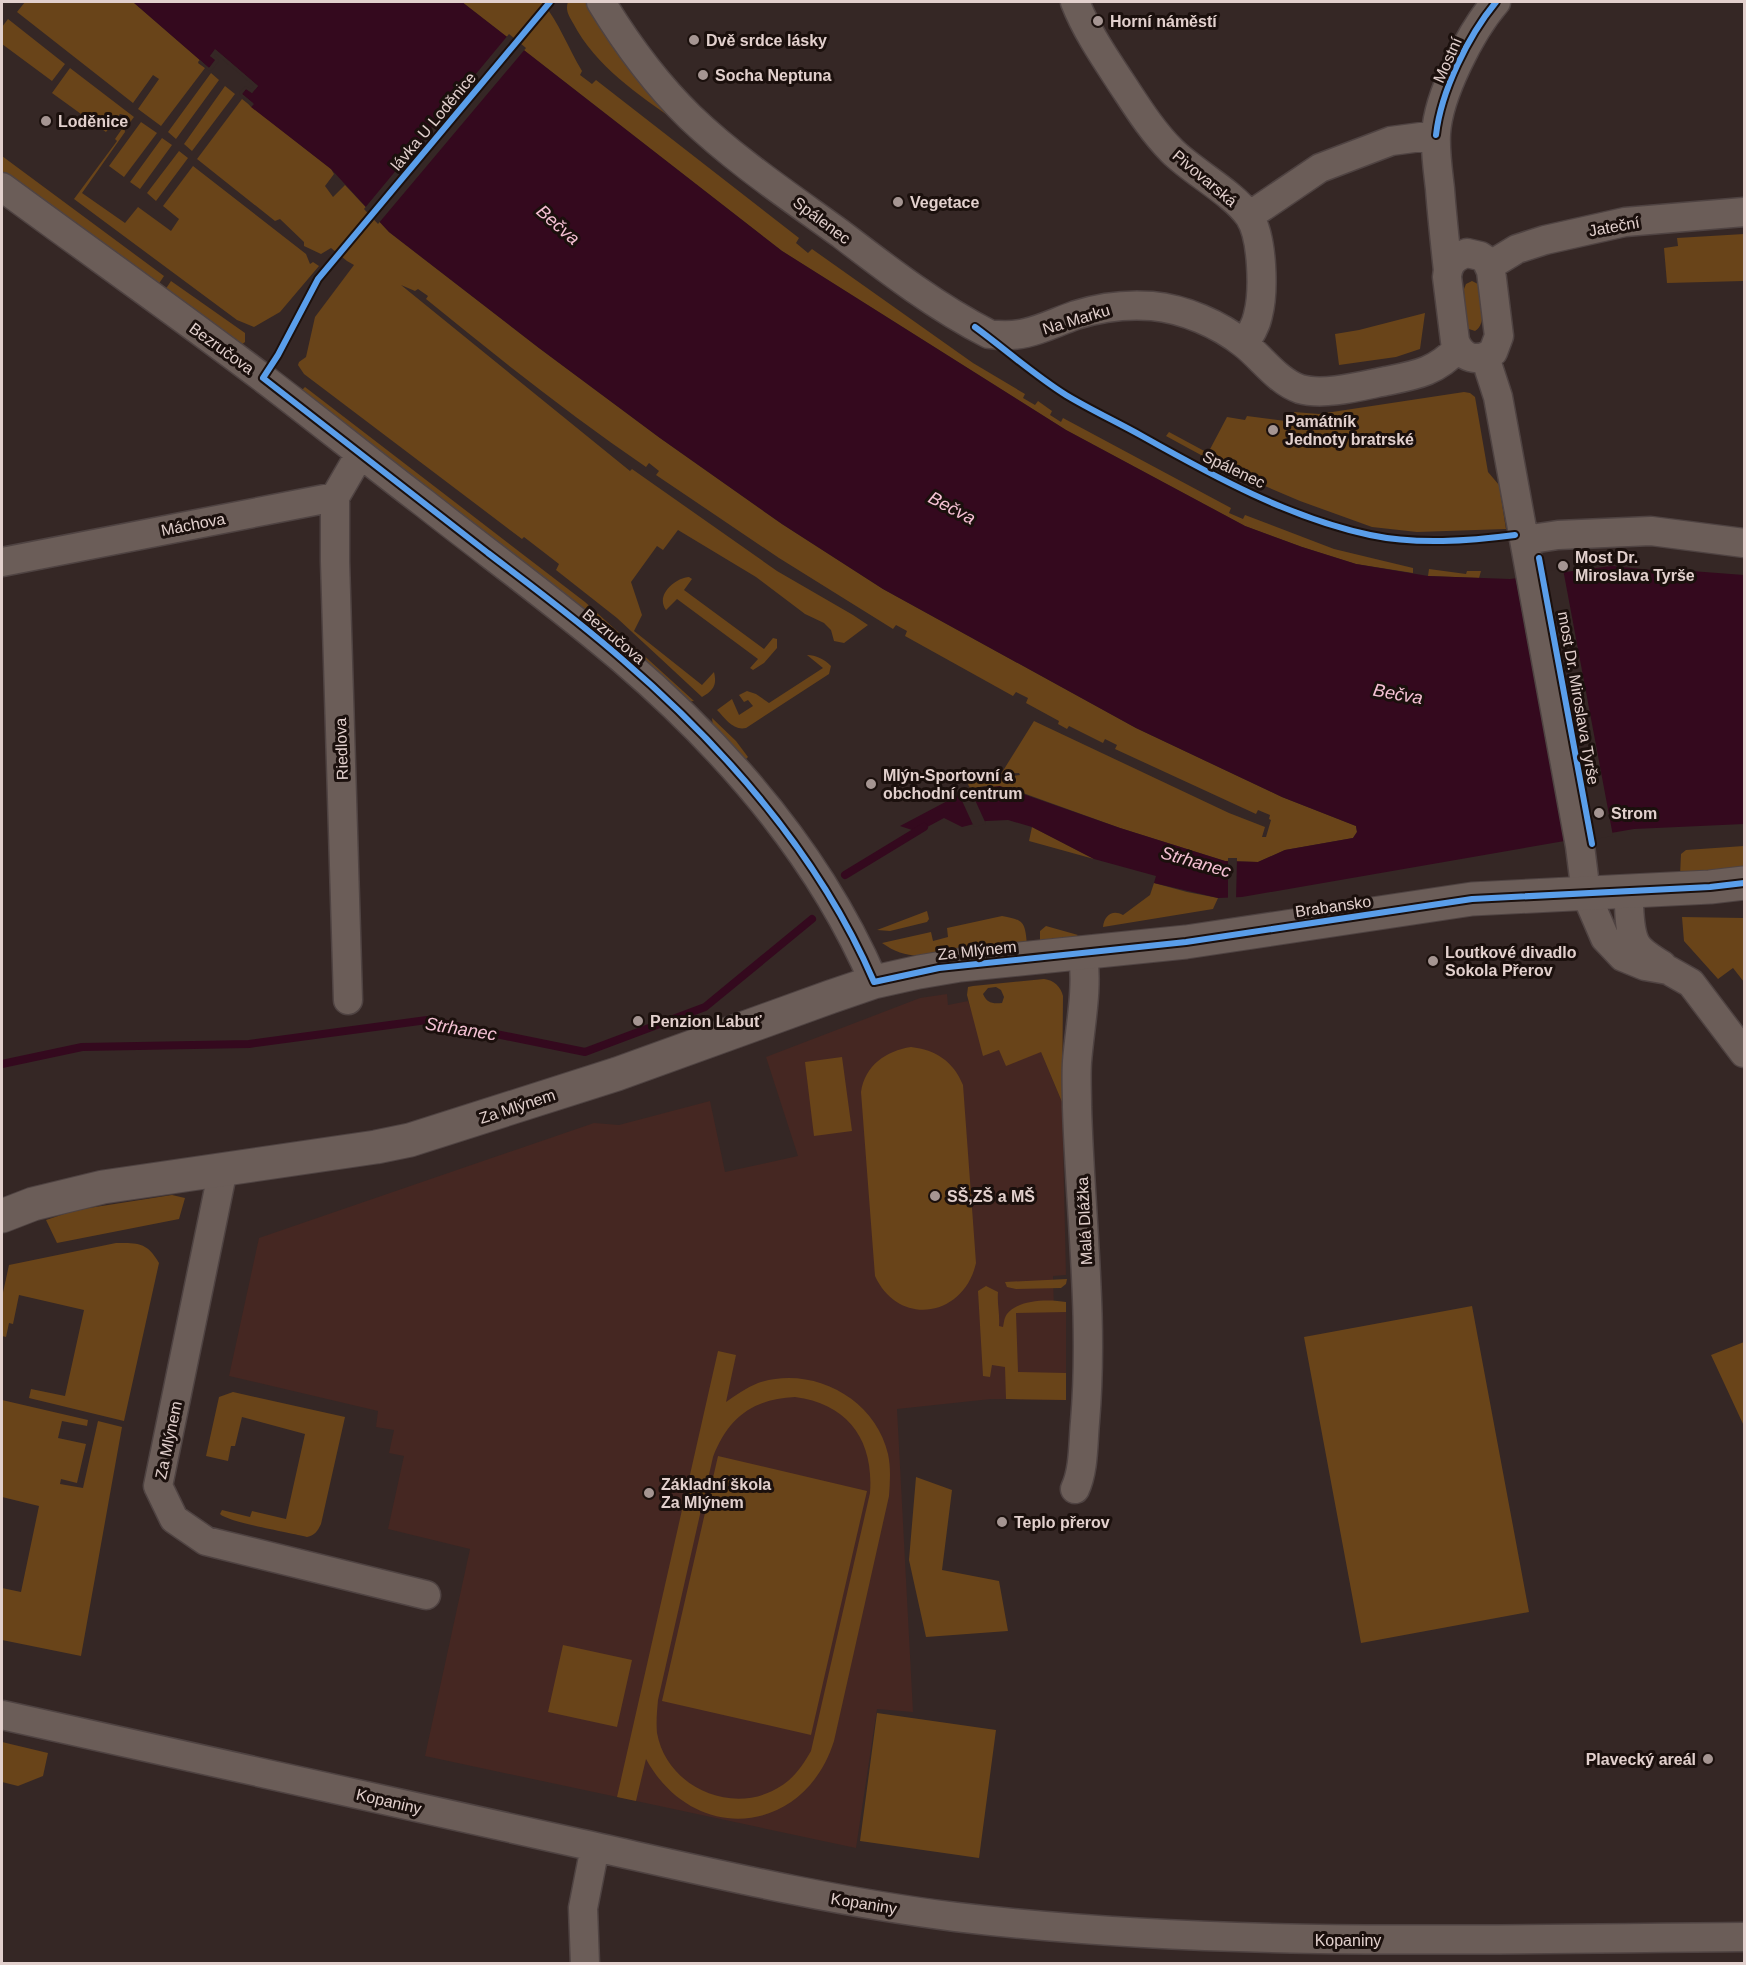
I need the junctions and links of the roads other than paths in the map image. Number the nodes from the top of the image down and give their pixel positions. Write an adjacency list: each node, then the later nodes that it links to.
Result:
1 (601, 2): 10 (street, Spálenec)
2 (1075, 2): 7 (street, Pivovarská)
3 (1496, 2): 4 (street, Mostní)
4 (1436, 135): 7 (street, Pivovarská); 9 (street, Mostní)
5 (2, 188): 14 (street, Bezručova)
6 (1744, 212): 8 (street, Jateční)
7 (1249, 216): 11 (street)
8 (1489, 266): 9 (street); 13 (street)
9 (1448, 271): 12 (street, Mostní)
10 (975, 327): 11 (street, Na Marku)
11 (1244, 344): 12 (street, Na Marku)
12 (1458, 348): 13 (street)
13 (1485, 357): 16 (street)
14 (360, 454): 15 (street); 24 (street, Bezručova)
15 (335, 497): 18 (street, Máchova); 25 (street, Riedlova)
16 (1524, 540): 17 (street); 21 (street, most Dr. Miroslava Tyrše)
17 (1744, 543)
18 (2, 562)
19 (1744, 883): 20 (street, Brabansko)
20 (1628, 892): 21 (street, Brabansko); 23 (street)
21 (1586, 894): 22 (street, Brabansko); 23 (street)
22 (1083, 953): 24 (street, Za Mlýnem); 29 (street, Malá Dlážka)
23 (1668, 970): 26 (street)
24 (874, 982): 27 (street, Za Mlýnem)
25 (348, 1000)
26 (1744, 1053)
27 (223, 1170): 28 (street, Za Mlýnem); 30 (street, Za Mlýnem)
28 (2, 1216)
29 (1075, 1489)
30 (426, 1595)
31 (2, 1715): 32 (street, Kopaniny)
32 (595, 1847): 33 (street, Kopaniny); 34 (street)
33 (1744, 1937)
34 (585, 1964)

